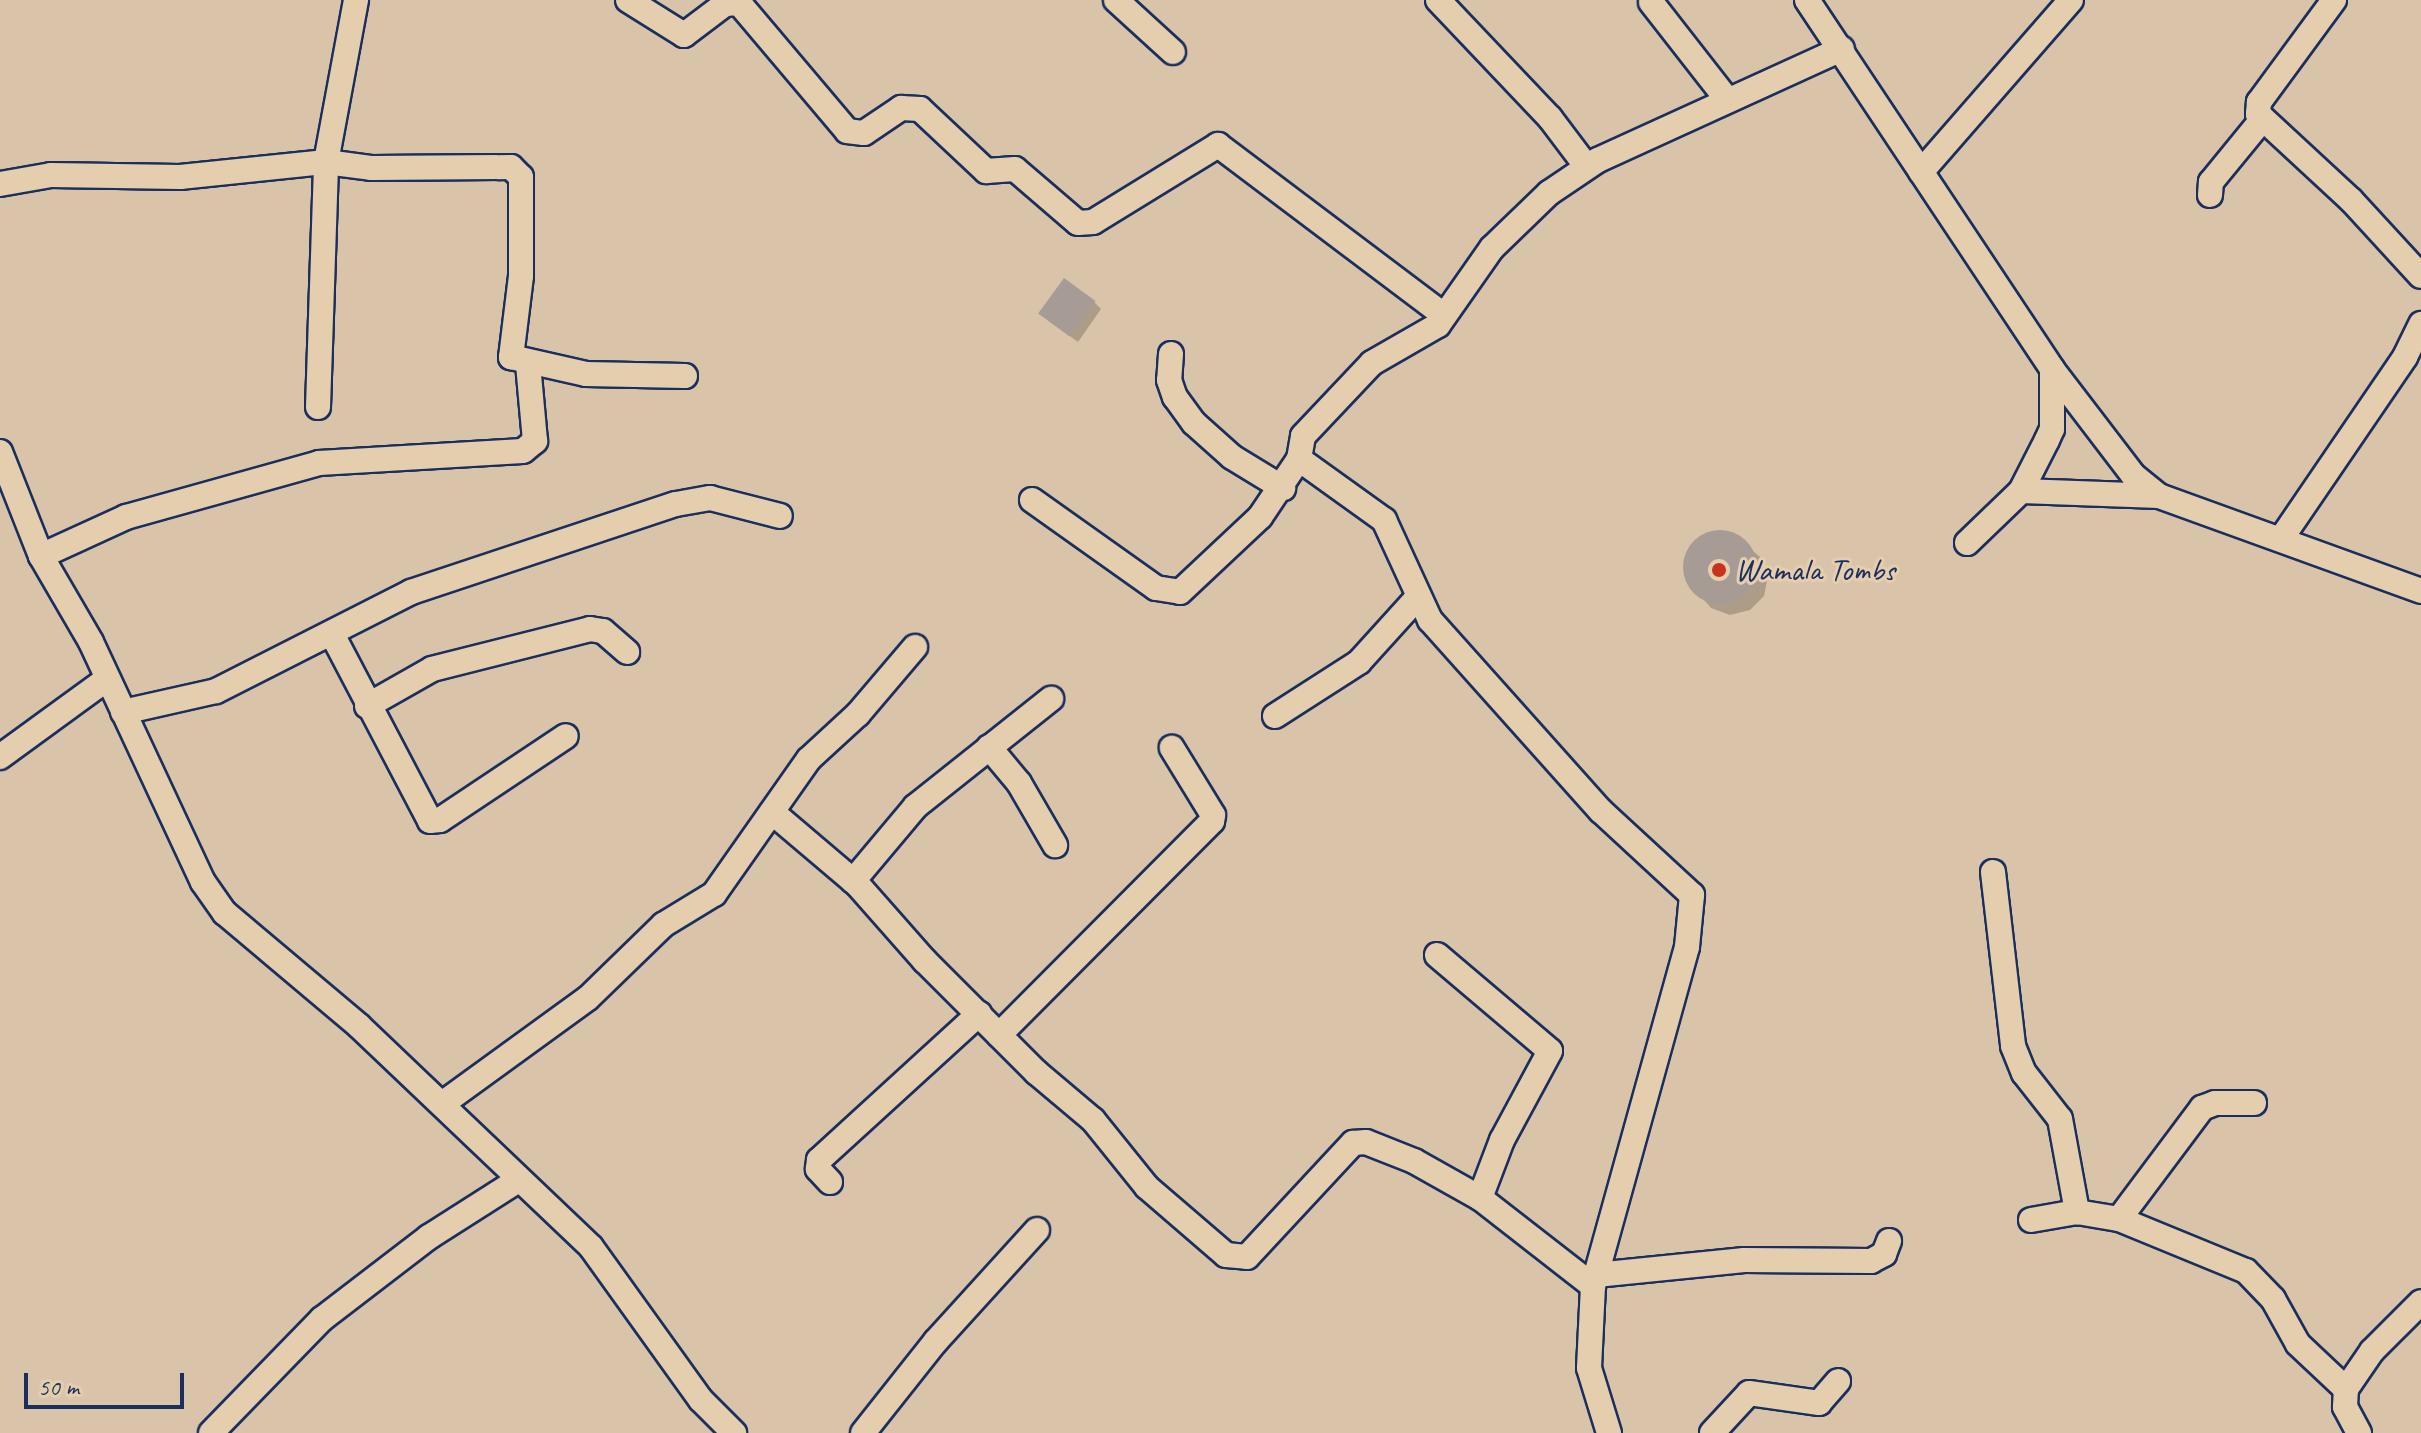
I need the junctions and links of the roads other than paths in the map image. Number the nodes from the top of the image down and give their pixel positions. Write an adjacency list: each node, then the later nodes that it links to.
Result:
1 (356, 0): 13 (street)
2 (628, 0): 19 (street)
3 (1116, 0): 10 (street)
4 (1438, 0): 14 (street)
5 (1807, 0): 9 (street)
6 (2071, 0): 15 (street)
7 (2334, 0): 12 (street)
8 (1651, 2): 11 (street)
9 (1842, 49): 11 (street); 15 (street)
10 (1173, 52)
11 (1726, 98): 14 (street)
12 (2261, 121): 17 (street); 18 (street)
13 (326, 162): 16 (street); 22 (street); 25 (street)
14 (1587, 167): 19 (street)
15 (1921, 172): 23 (street)
16 (0, 184)
17 (2210, 195)
18 (2421, 276)
19 (1444, 315): 27 (street)
20 (2421, 324): 33 (street)
21 (1171, 354): 28 (street)
22 (528, 364): 24 (street); 35 (street)
23 (2052, 369): 29 (street); 30 (street)
24 (685, 376)
25 (318, 407)
26 (0, 452): 35 (street)
27 (1299, 459): 28 (street); 37 (street)
28 (1283, 488): 31 (street)
29 (2021, 491): 30 (street); 34 (street)
30 (2159, 496): 33 (street)
31 (1032, 500)
32 (780, 516): 38 (street)
33 (2283, 536): 36 (street)
34 (1967, 543)
35 (41, 556): 41 (street)
36 (2421, 591)
37 (1418, 597): 45 (street); 67 (street)
38 (332, 634): 43 (street); 44 (street)
39 (915, 647): 50 (street)
40 (627, 652): 43 (street)
41 (107, 679): 44 (street); 49 (street)
42 (1051, 699): 47 (street)
43 (367, 706): 46 (street)
44 (123, 712): 58 (street)
45 (1275, 716)
46 (566, 736)
47 (989, 747): 51 (street); 53 (street)
48 (1172, 748): 56 (street)
49 (0, 757)
50 (772, 812): 53 (street); 58 (street)
51 (1055, 845)
52 (1993, 872): 62 (street)
53 (853, 881): 55 (street)
54 (1437, 955): 61 (street)
55 (979, 1014): 56 (street); 60 (street)
56 (999, 1035): 61 (street)
57 (2254, 1103): 63 (street)
58 (442, 1104): 59 (street)
59 (517, 1181): 71 (street); 72 (street)
60 (830, 1182)
61 (1480, 1198): 67 (street)
62 (2077, 1212): 63 (street); 64 (street)
63 (2119, 1219): 70 (street)
64 (2031, 1220)
65 (1037, 1230): 73 (street)
66 (1889, 1241): 67 (street)
67 (1595, 1281): 74 (street)
68 (2421, 1302): 70 (street)
69 (1838, 1381): 75 (street)
70 (2346, 1389): 76 (street)
71 (211, 1433)
72 (734, 1433)
73 (863, 1433)
74 (1609, 1433)
75 (1712, 1433)
76 (2359, 1433)

